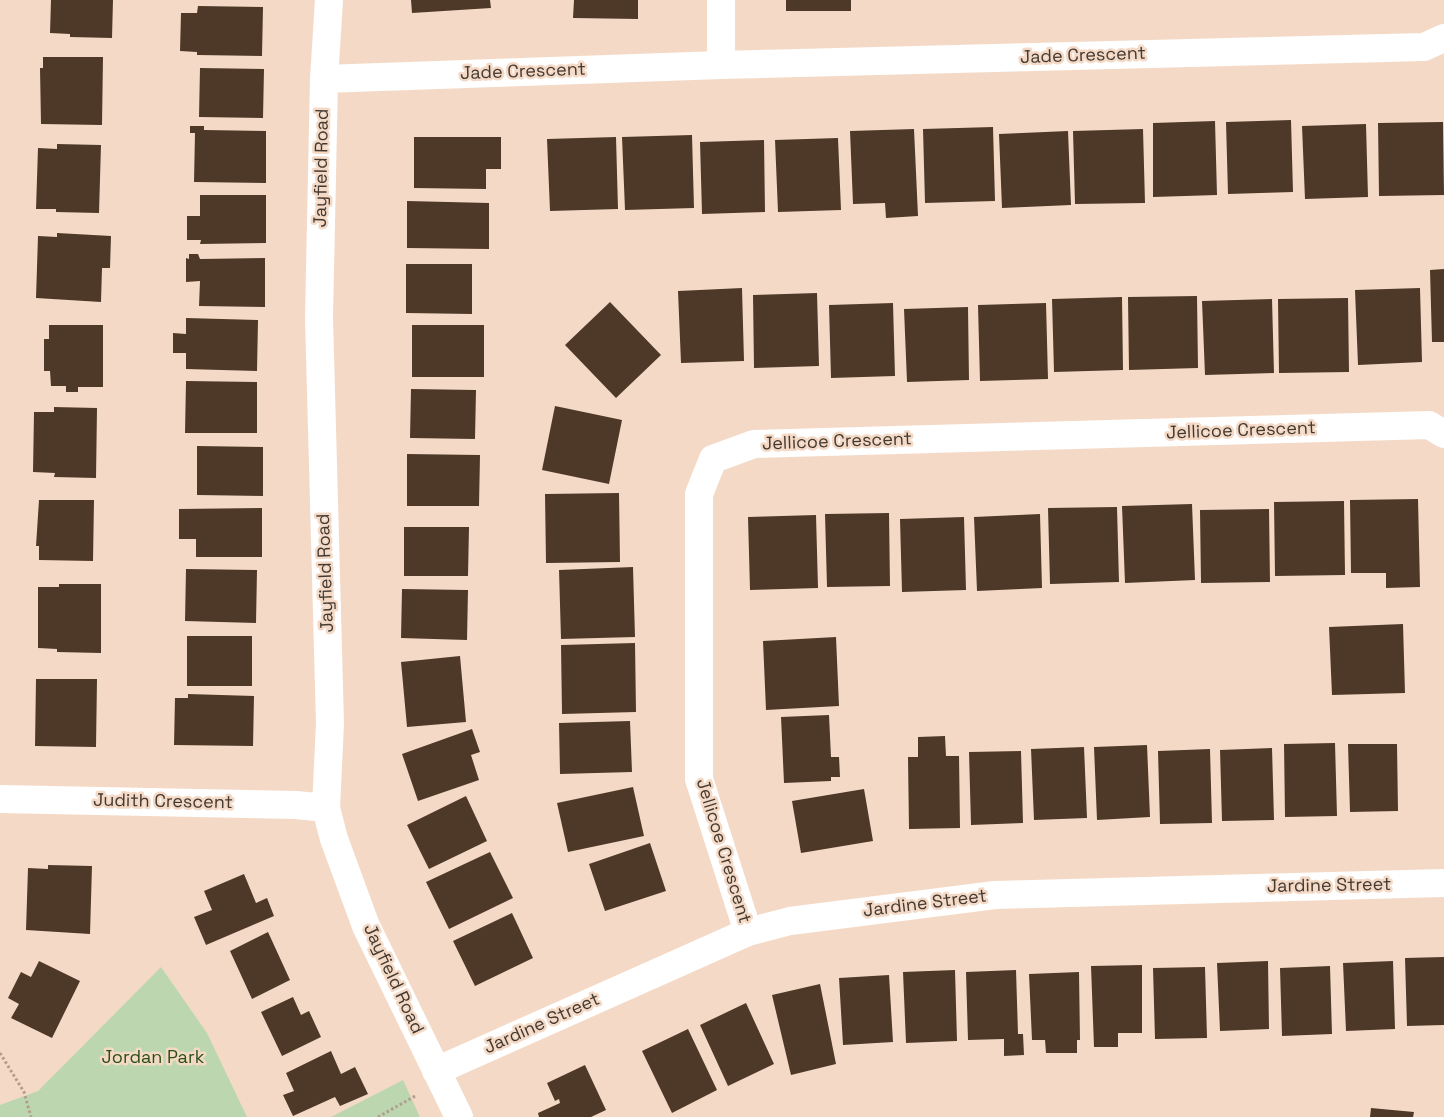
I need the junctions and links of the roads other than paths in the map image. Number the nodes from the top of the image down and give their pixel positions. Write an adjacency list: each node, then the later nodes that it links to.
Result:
1 (329, 0): 5 (street, Jayfield Road)
2 (721, 0): 4 (street)
3 (1444, 38): 4 (street, Jade Crescent)
4 (721, 65): 5 (street, Jade Crescent)
5 (324, 79): 8 (street, Jayfield Road)
6 (1444, 434): 10 (street, Jellicoe Crescent)
7 (0, 799): 8 (street, Judith Crescent)
8 (326, 808): 11 (street, Jayfield Road)
9 (1444, 883): 10 (street, Jardine Street)
10 (748, 932): 11 (street, Jardine Street)
11 (436, 1071): 12 (street, Jayfield Road)
12 (459, 1117)

